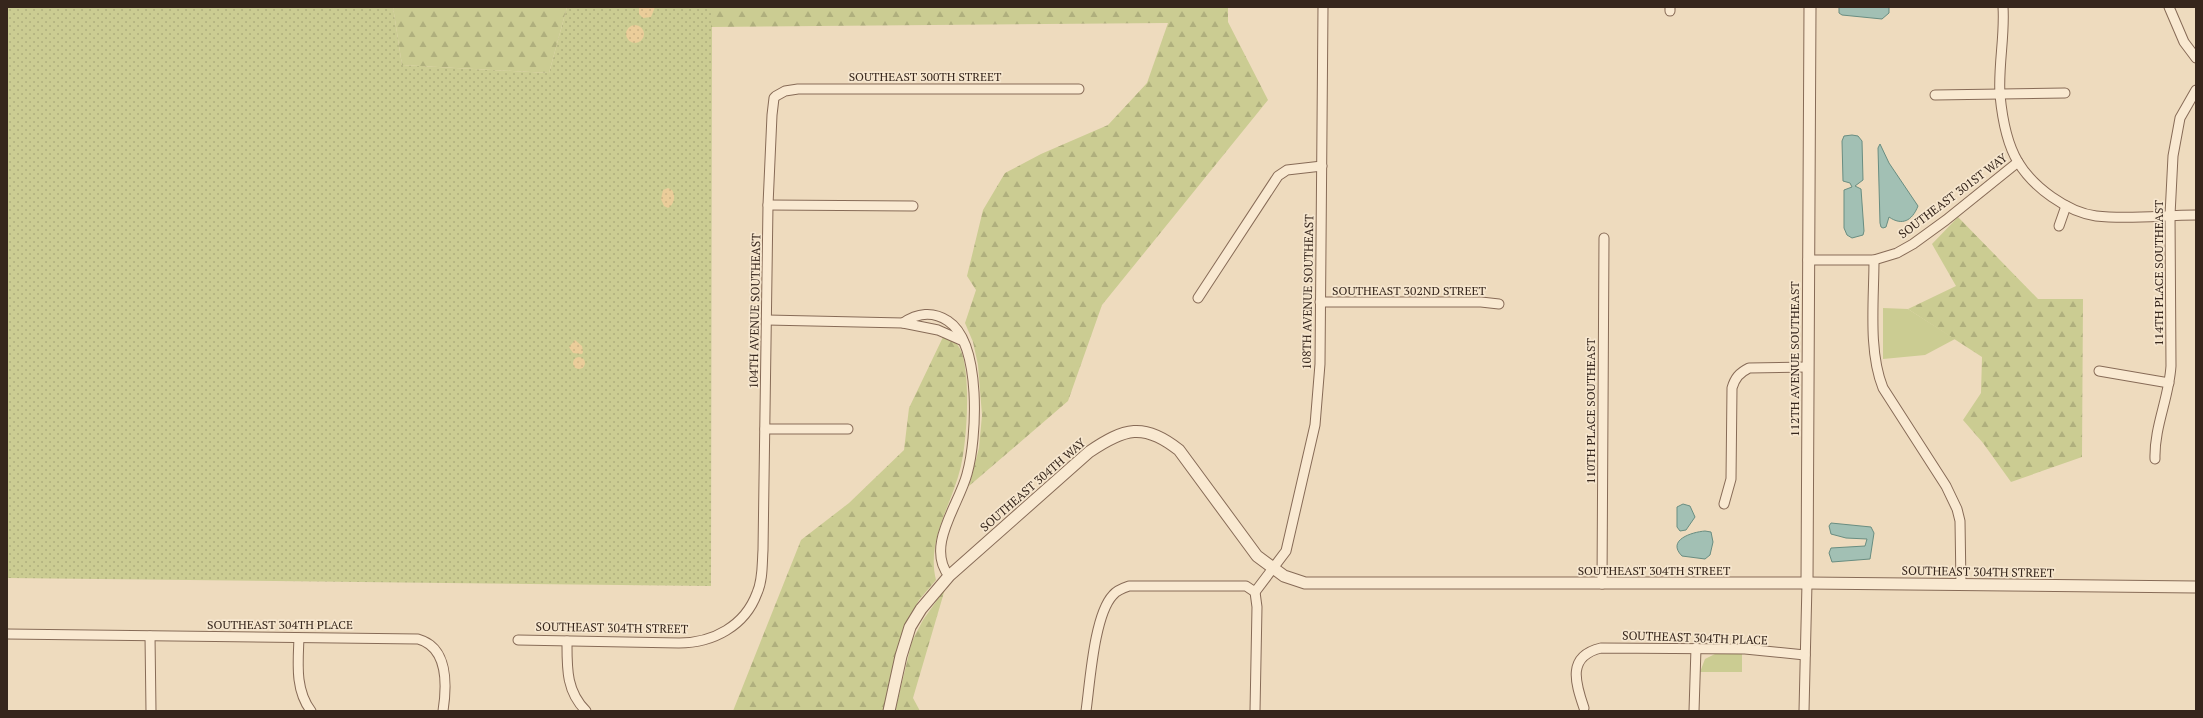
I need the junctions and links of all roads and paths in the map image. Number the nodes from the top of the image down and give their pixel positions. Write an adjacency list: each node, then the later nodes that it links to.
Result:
1 (1323, 7): 13 (street, 108TH AVENUE SOUTHEAST)
2 (1810, 7): 21 (street, 112TH AVENUE SOUTHEAST)
3 (2003, 7): 9 (street)
4 (2169, 7): 5 (street)
5 (2196, 58)
6 (1079, 89): 11 (street, SOUTHEAST 300TH STREET)
7 (2196, 90): 17 (street, 114TH PLACE SOUTHEAST)
8 (2065, 92): 9 (street)
9 (2000, 94): 10 (street); 12 (street)
10 (1936, 95)
11 (774, 98): 14 (street, 104TH AVENUE SOUTHEAST)
12 (2018, 162): 16 (street); 22 (street, SOUTHEAST 301ST WAY)
13 (1322, 166): 23 (street); 24 (street, 108TH AVENUE SOUTHEAST)
14 (768, 205): 15 (street); 26 (street, 104TH AVENUE SOUTHEAST)
15 (913, 206)
16 (2066, 206): 17 (street); 19 (street)
17 (2170, 215): 18 (street); 31 (street, 114TH PLACE SOUTHEAST)
18 (2196, 215)
19 (2059, 226)
20 (1604, 238): 40 (street, 110TH PLACE SOUTHEAST)
21 (1808, 260): 22 (street, SOUTHEAST 301ST WAY); 29 (street, 112TH AVENUE SOUTHEAST)
22 (1874, 260): 41 (street)
23 (1198, 298)
24 (1320, 302): 25 (street, SOUTHEAST 302ND STREET); 37 (street, 108TH AVENUE SOUTHEAST)
25 (1498, 304)
26 (767, 320): 27 (street); 32 (street, 104TH AVENUE SOUTHEAST)
27 (903, 323): 28 (street); 28 (street)
28 (963, 340): 38 (street)
29 (1808, 367): 35 (street); 39 (street, 112TH AVENUE SOUTHEAST)
30 (2099, 371): 31 (street)
31 (2170, 383): 34 (street, 114TH PLACE SOUTHEAST)
32 (765, 429): 33 (street); 36 (street, 104TH AVENUE SOUTHEAST)
33 (848, 429)
34 (2155, 459)
35 (1724, 504)
36 (764, 523): 48 (street, SOUTHEAST 304TH STREET)
37 (1273, 569): 38 (street, SOUTHEAST 304TH WAY); 40 (street, SOUTHEAST 304TH STREET); 43 (street)
38 (949, 576): 56 (street)
39 (1806, 583): 40 (street, SOUTHEAST 304TH STREET); 41 (street, SOUTHEAST 304TH STREET); 50 (street, 112TH AVENUE SOUTHEAST)
40 (1602, 584)
41 (1961, 585): 42 (street, SOUTHEAST 304TH STREET)
42 (2196, 588)
43 (1255, 592): 57 (street); 58 (street)
44 (7, 634): 45 (street, SOUTHEAST 304TH PLACE)
45 (150, 636): 46 (street, SOUTHEAST 304TH PLACE); 52 (street)
46 (299, 638): 53 (street); 54 (street, SOUTHEAST 304TH PLACE)
47 (518, 640): 48 (street, SOUTHEAST 304TH STREET)
48 (567, 641): 55 (street)
49 (1696, 648): 50 (street, SOUTHEAST 304TH PLACE); 51 (street, SOUTHEAST 304TH PLACE); 59 (street)
50 (1805, 655): 60 (street, 112TH AVENUE SOUTHEAST)
51 (1584, 708)
52 (151, 711)
53 (311, 711)
54 (443, 711)
55 (586, 711)
56 (889, 711)
57 (1086, 711)
58 (1255, 711)
59 (1694, 711)
60 (1804, 711)

